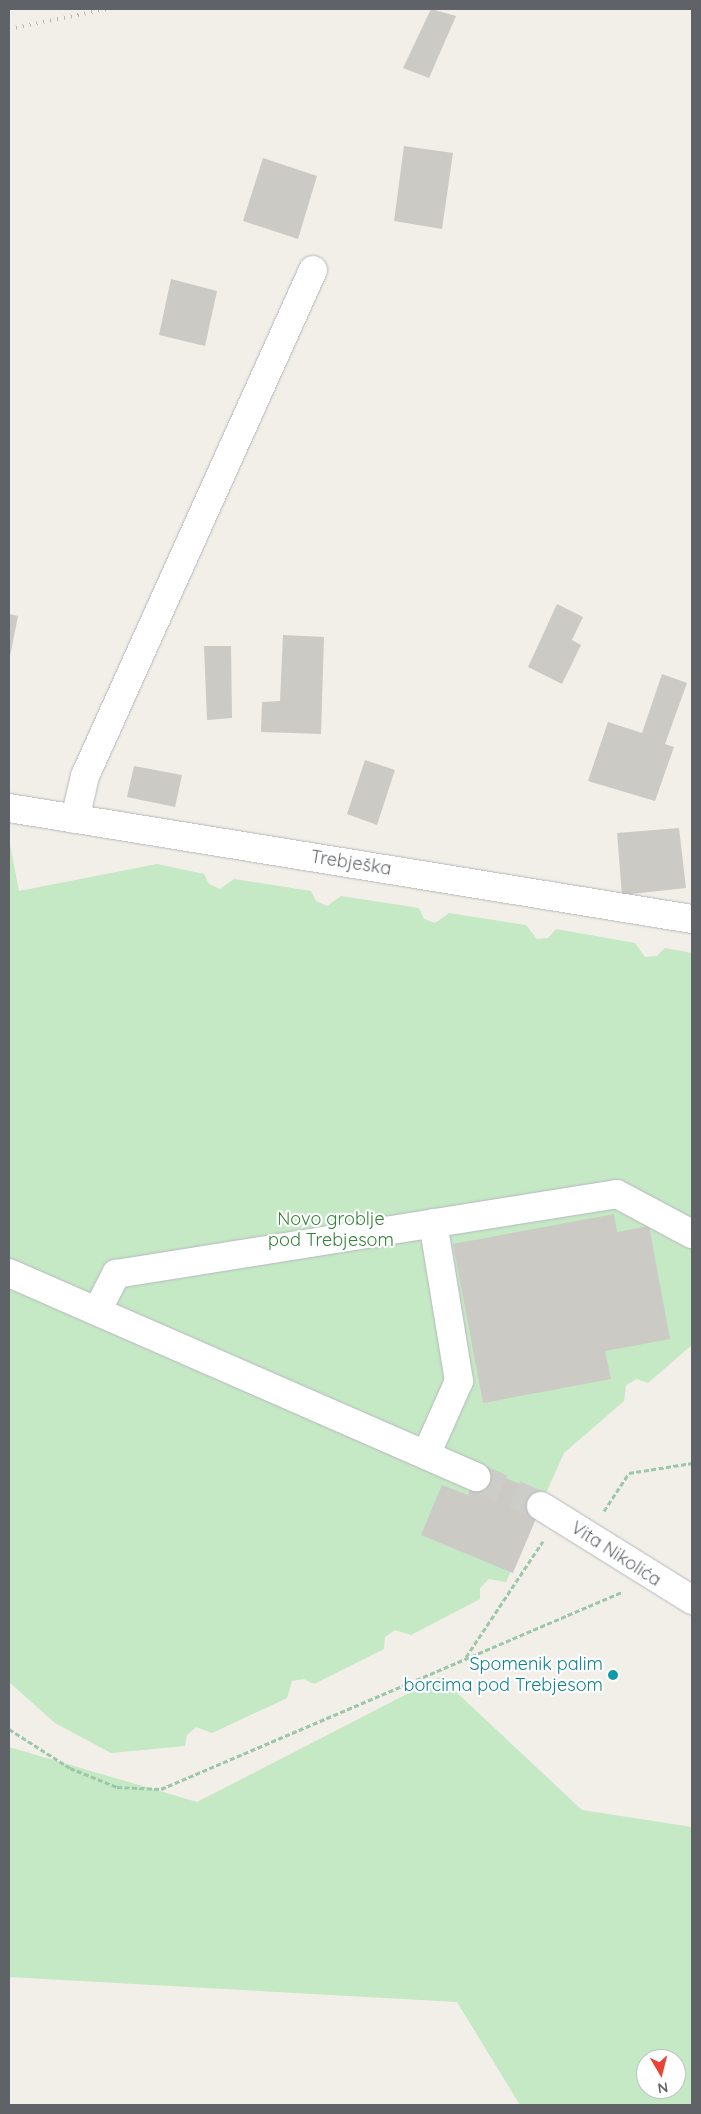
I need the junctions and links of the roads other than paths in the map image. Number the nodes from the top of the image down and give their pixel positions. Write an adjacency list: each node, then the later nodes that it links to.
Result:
1 (313, 270): 3 (street)
2 (9, 808): 3 (street, Trebješka)
3 (75, 818): 4 (street, Trebješka)
4 (692, 919)
5 (433, 1223): 6 (street); 8 (street); 9 (street)
6 (692, 1234)
7 (9, 1272): 8 (street)
8 (97, 1311): 9 (street)
9 (426, 1456): 10 (street)
10 (476, 1477)
11 (550, 1512): 12 (street, Vita Nikolića)
12 (692, 1600)

